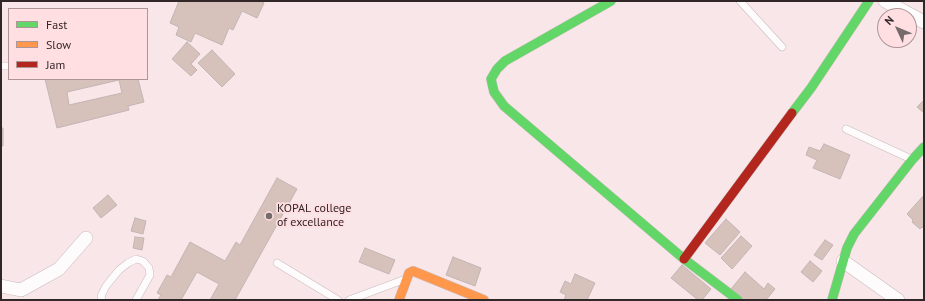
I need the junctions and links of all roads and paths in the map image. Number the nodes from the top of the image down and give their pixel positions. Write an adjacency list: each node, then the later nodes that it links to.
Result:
1 (611, 1): 11 (street)
2 (740, 1): 6 (lane)
3 (869, 1): 11 (street)
4 (885, 1): 5 (street)
5 (924, 22)
6 (782, 47)
7 (846, 129): 9 (lane)
8 (924, 148): 9 (street)
9 (912, 160): 12 (street)
10 (86, 238): 15 (street)
11 (684, 259): 22 (street)
12 (843, 261): 23 (street); 24 (street)
13 (277, 263): 18 (lane)
14 (406, 279): 19 (lane); 20 (street); 21 (street)
15 (1, 286)
16 (102, 300): 17 (lane)
17 (136, 300)
18 (338, 300)
19 (349, 300)
20 (399, 300)
21 (484, 300)
22 (738, 300)
23 (832, 300)
24 (898, 300)

